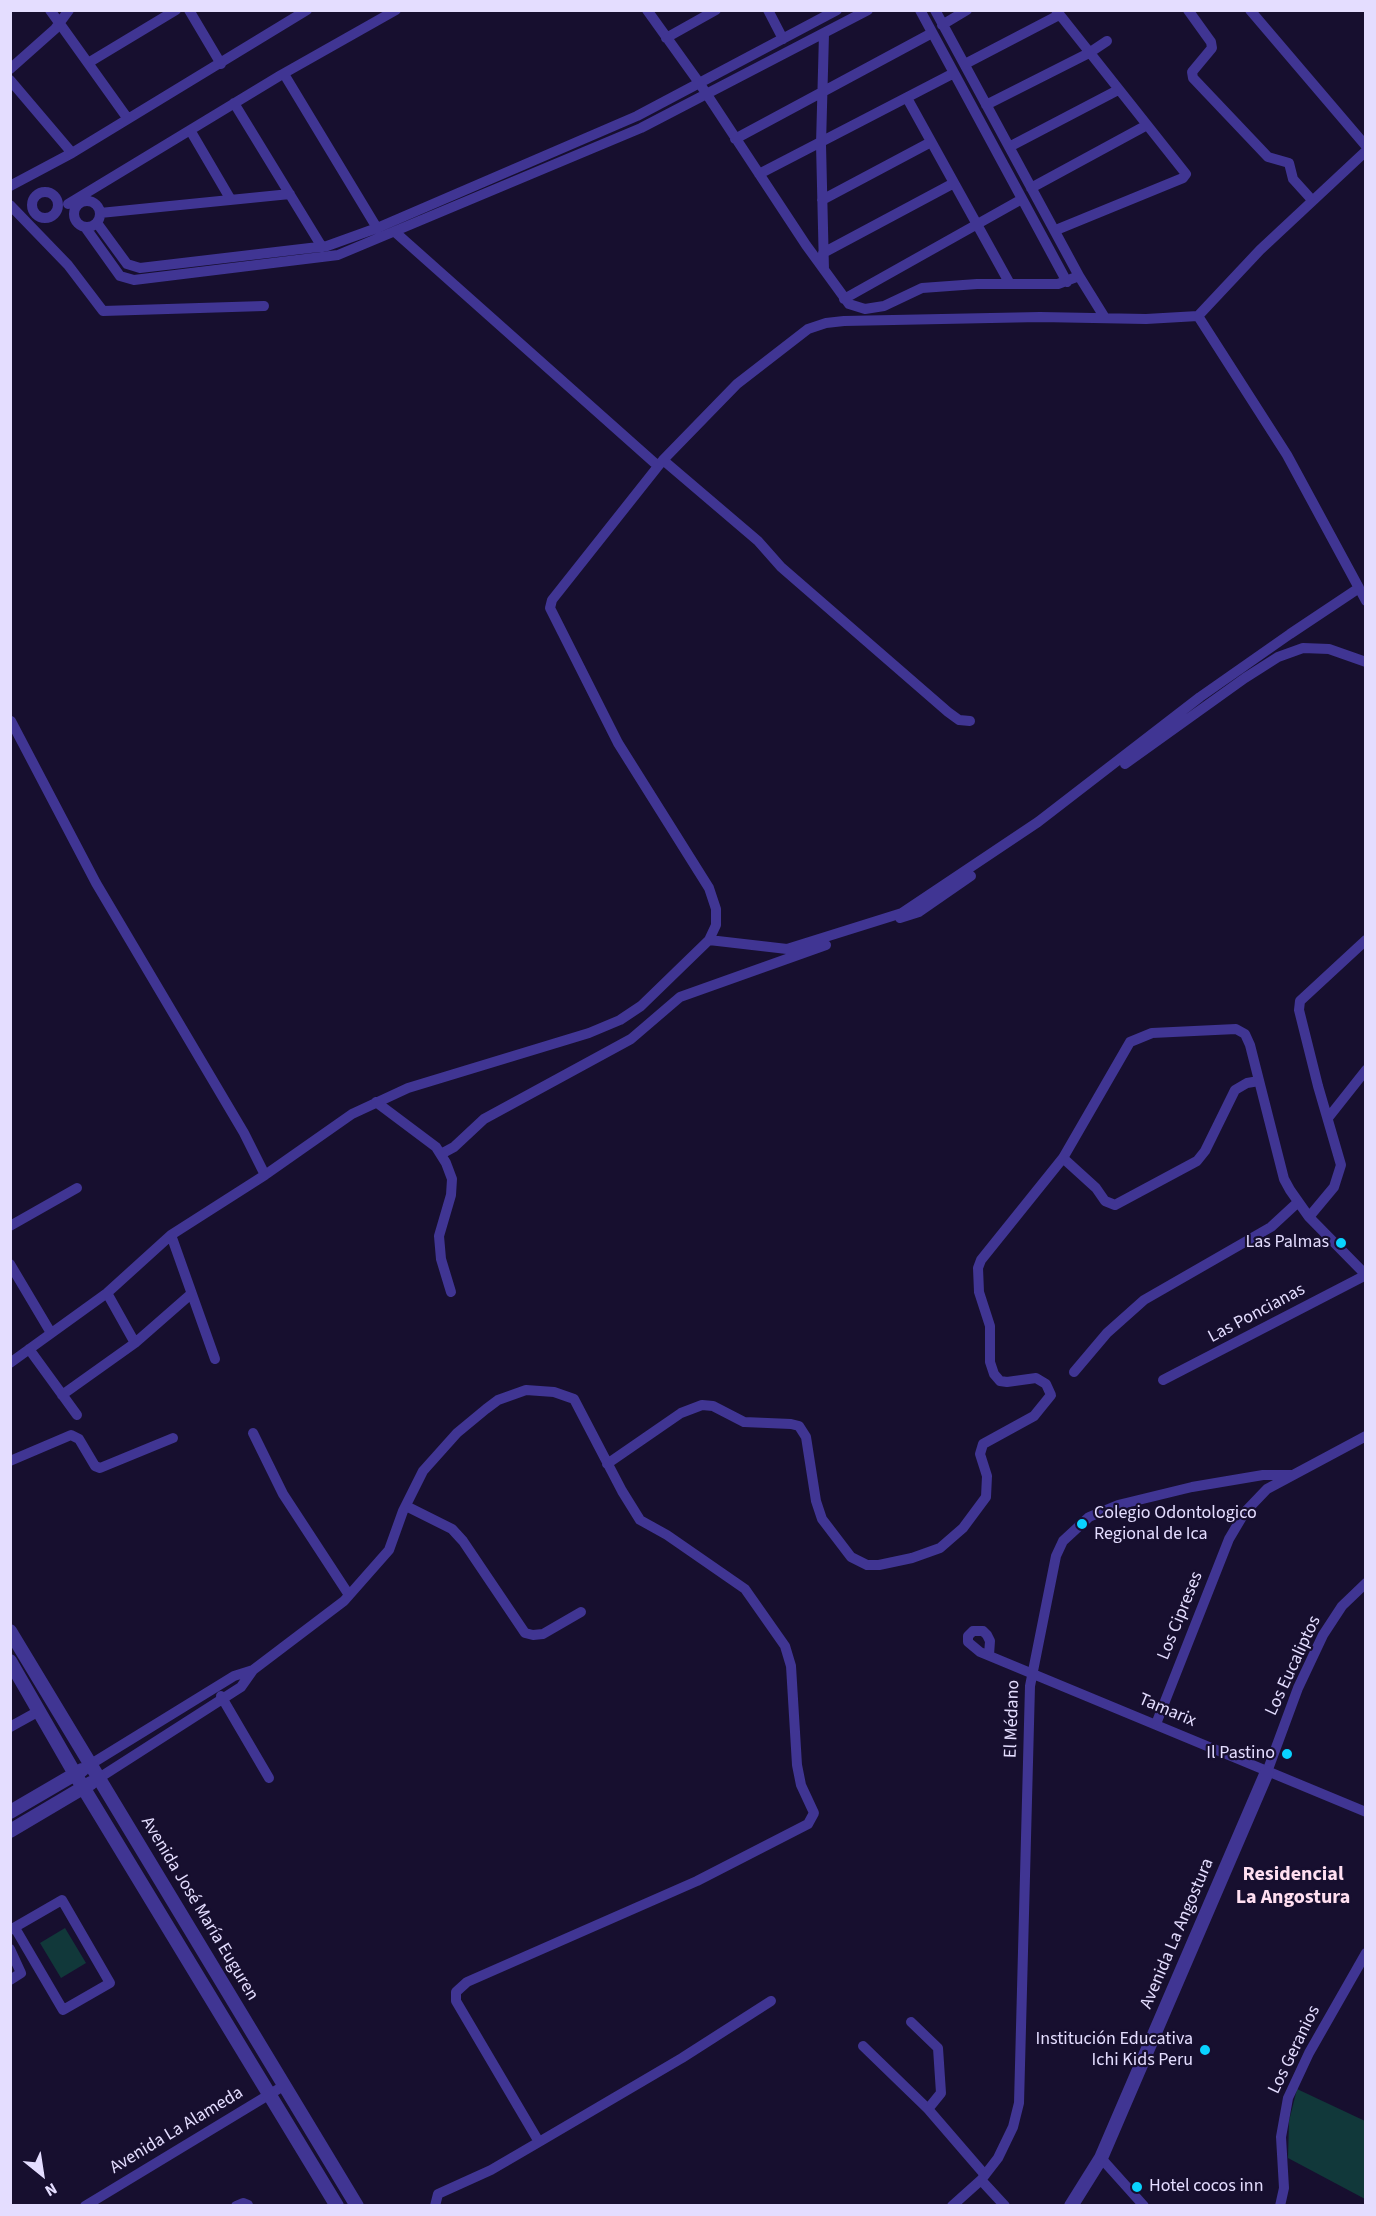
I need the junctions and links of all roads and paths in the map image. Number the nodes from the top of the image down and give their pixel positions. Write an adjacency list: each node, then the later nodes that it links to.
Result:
1 (50, 10): 18 (street)
2 (69, 10): 18 (street)
3 (176, 10): 26 (street)
4 (189, 10): 27 (street)
5 (307, 10): 27 (street)
6 (396, 10): 30 (street)
7 (647, 10): 22 (street)
8 (716, 10): 22 (street)
9 (768, 10): 23 (street)
10 (837, 10): 23 (street)
11 (868, 10): 21 (street)
12 (920, 10): 20 (street)
13 (935, 10): 19 (street)
14 (967, 10): 19 (street)
15 (1188, 10): 58 (street)
16 (1250, 10): 46 (street)
17 (1057, 13): 25 (street); 28 (street)
18 (58, 22): 26 (street); 29 (street)
19 (942, 25): 28 (street)
20 (932, 33): 31 (street); 35 (street)
21 (824, 34): 35 (street); 36 (street)
22 (666, 38): 33 (street)
23 (783, 39): 33 (street)
24 (1107, 41): 25 (street)
25 (1089, 53): 34 (street); 39 (street)
26 (88, 63): 40 (street)
27 (221, 64): 40 (street)
28 (965, 64): 39 (street)
29 (10, 69)
30 (284, 74): 38 (street); 67 (street)
31 (954, 74): 37 (street); 55 (street)
32 (10, 80): 49 (street)
33 (700, 84): 36 (street); 67 (street)
34 (1118, 90): 41 (street); 47 (street)
35 (822, 94): 43 (street); 45 (street)
36 (707, 96): 43 (street); 69 (street)
37 (907, 98): 44 (street); 45 (street)
38 (234, 104): 42 (street); 54 (street)
39 (986, 105): 47 (street)
40 (128, 119): 49 (street)
41 (1147, 125): 53 (street); 68 (street)
42 (190, 130): 56 (street); 59 (street)
43 (735, 139): 50 (street)
44 (931, 142): 51 (street); 57 (street)
45 (821, 144): 50 (street); 57 (street)
46 (1365, 146)
47 (1009, 147): 53 (street)
48 (1365, 151): 58 (street)
49 (72, 153): 52 (street)
50 (759, 174): 72 (street)
51 (954, 183): 65 (street); 71 (street)
52 (10, 186)
53 (1031, 188): 68 (street)
54 (290, 195): 56 (street); 70 (street)
55 (1022, 199): 65 (street); 74 (street)
56 (231, 200): 64 (street)
57 (822, 200): 71 (street)
58 (1312, 200): 78 (street)
59 (68, 204): 61 (street); 62 (street); 63 (street); 64 (street)
60 (11, 205): 61 (street); 77 (street)
61 (32, 205): 62 (street)
62 (54, 214): 63 (street)
63 (74, 216): 66 (street)
64 (98, 218): 66 (street); 70 (street)
65 (977, 225): 75 (street); 76 (street)
66 (85, 227): 69 (street)
67 (377, 228): 70 (street)
68 (1056, 230): 73 (street)
69 (395, 232): 80 (street)
70 (322, 247)
71 (823, 253): 72 (street)
72 (824, 270): 76 (street)
73 (1079, 276): 74 (street); 79 (street)
74 (1067, 282): 75 (street)
75 (1010, 284): 76 (street)
76 (844, 298)
77 (264, 306)
78 (1198, 316): 79 (street); 81 (street)
79 (1105, 318): 80 (street)
80 (661, 463): 85 (street); 86 (street)
81 (1359, 588): 82 (street); 86 (street)
82 (1365, 601)
83 (1365, 662): 92 (street)
84 (11, 721): 94 (street)
85 (970, 721)
86 (709, 940): 90 (street)
87 (1365, 940): 91 (street)
88 (1365, 1070): 91 (street)
89 (1259, 1081): 93 (street); 93 (street); 96 (street)
90 (376, 1102): 92 (street); 94 (street)
91 (1328, 1118): 97 (street)
92 (441, 1154): 103 (street)
93 (1063, 1158): 119 (street)
94 (265, 1175): 99 (street)
95 (77, 1188): 98 (street)
96 (1297, 1203): 97 (street); 111 (street)
97 (1309, 1217): 101 (street)
98 (10, 1226)
99 (171, 1235): 104 (street); 105 (street)
100 (10, 1264): 102 (street)
101 (1365, 1275): 112 (street, Las Poncianas)
102 (15, 1280): 106 (street)
103 (451, 1292)
104 (107, 1293): 106 (street); 107 (street)
105 (191, 1294): 107 (street); 109 (street)
106 (51, 1333): 108 (street)
107 (135, 1343): 113 (street)
108 (29, 1349): 110 (street); 113 (street)
109 (215, 1359)
110 (10, 1363)
111 (1074, 1372)
112 (1163, 1380)
113 (62, 1395): 114 (street)
114 (78, 1415)
115 (252, 1433): 123 (street)
116 (1365, 1437): 120 (street, El Médano)
117 (173, 1438): 118 (street)
118 (10, 1461)
119 (607, 1464): 121 (street); 154 (street)
120 (1292, 1475): 129 (street, El Médano); 133 (street, Los Cipreses)
121 (406, 1506): 123 (street); 124 (street)
122 (1365, 1583): 136 (street, Los Eucaliptos)
123 (349, 1595): 128 (street)
124 (581, 1612)
125 (12, 1638): 135 (street, Avenida José María Euguren)
126 (989, 1655): 129 (street, Tamarix)
127 (10, 1661): 132 (street, Avenida José María Euguren)
128 (253, 1670): 130 (street); 131 (street)
129 (1031, 1672): 133 (street, Tamarix); 156 (street, El Médano)
130 (216, 1689): 131 (street); 135 (street)
131 (223, 1700): 138 (street); 139 (street)
132 (39, 1711): 134 (street); 137 (street, Avenida José María Euguren)
133 (1156, 1724): 136 (street, Tamarix)
134 (10, 1727)
135 (91, 1764): 137 (street); 138 (street, Avenida José María Euguren)
136 (1267, 1772): 142 (street, Tamarix); 155 (street, Avenida La Angostura)
137 (75, 1774): 140 (street, Avenida José María Euguren); 141 (street)
138 (99, 1778): 140 (street); 151 (street, Avenida José María Euguren)
139 (269, 1779)
140 (83, 1788): 143 (street); 152 (street, Avenida José María Euguren)
141 (10, 1812)
142 (1365, 1812)
143 (10, 1831)
144 (13, 1929): 144 (street)
145 (10, 1949): 147 (street)
146 (1365, 1953): 167 (street, Los Geranios)
147 (10, 1980)
148 (771, 2001): 154 (street)
149 (911, 2022): 153 (street)
150 (863, 2046): 153 (street)
151 (285, 2085): 152 (street, Avenida La Alameda); 161 (street, Avenida José María Euguren)
152 (270, 2094): 157 (street, Avenida La Alameda); 160 (street, Avenida José María Euguren)
153 (928, 2109): 156 (street)
154 (539, 2142): 162 (street)
155 (1101, 2158): 165 (street, Avenida La Angostura); 166 (street)
156 (986, 2175): 163 (street, El Médano); 164 (street)
157 (85, 2205)
158 (236, 2205): 159 (street)
159 (248, 2205)
160 (337, 2205)
161 (357, 2205)
162 (435, 2205)
163 (952, 2205)
164 (1005, 2205)
165 (1071, 2205)
166 (1144, 2205)
167 (1280, 2205)

